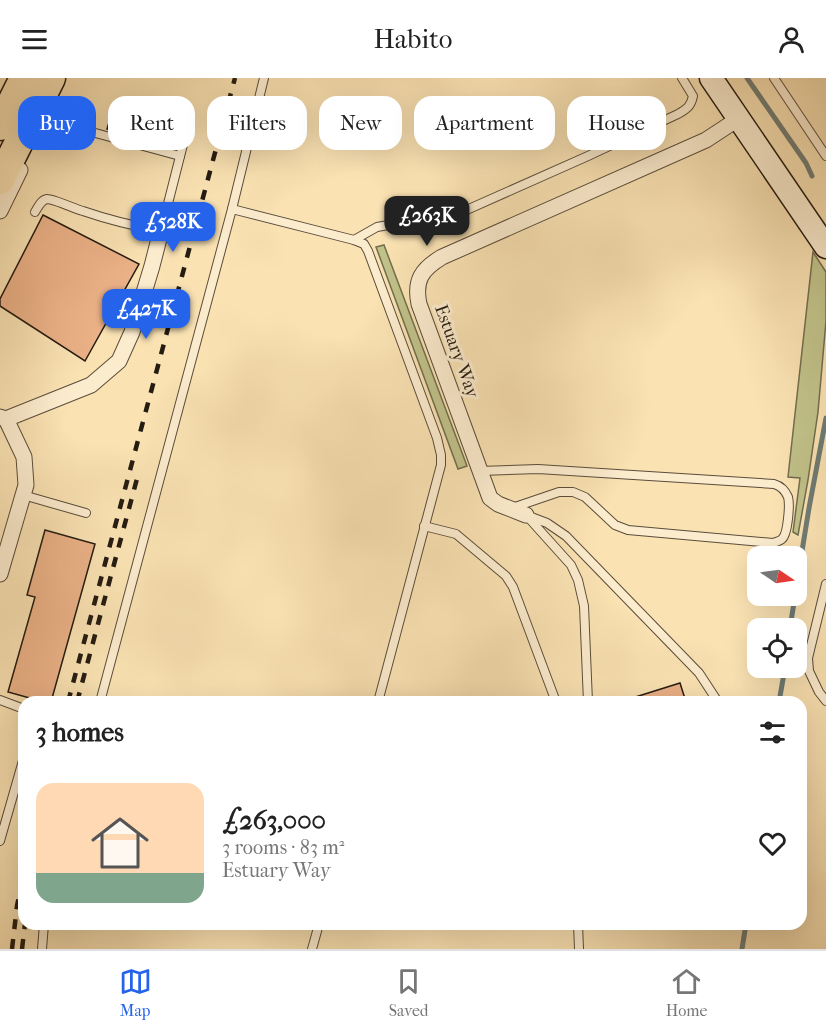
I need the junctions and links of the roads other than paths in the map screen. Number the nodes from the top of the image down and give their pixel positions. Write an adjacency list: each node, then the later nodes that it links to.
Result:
1 (264, 78): 13 (lane)
2 (682, 78): 17 (lane)
3 (711, 78): 6 (street)
4 (774, 78): 11 (lane)
5 (41, 80): 7 (highway); 12 (highway); 14 (street)
6 (738, 119): 18 (street); 20 (street, Estuary Way)
7 (0, 126)
8 (96, 133): 10 (lane)
9 (182, 150): 10 (lane)
10 (180, 156): 16 (lane)
11 (826, 156)
12 (0, 180)
13 (232, 210): 17 (lane); 29 (lane)
14 (0, 211)
15 (35, 212): 16 (lane)
16 (161, 231): 19 (street)
17 (354, 240): 25 (lane)
18 (826, 247)
19 (3, 418): 21 (street)
20 (479, 471): 22 (street, Estuary Way); 22 (lane)
21 (23, 495): 23 (lane); 26 (street)
22 (510, 509): 24 (street, Estuary Way)
23 (86, 513)
24 (526, 515): 32 (lane); 33 (lane)
25 (424, 526): 30 (lane); 31 (lane)
26 (2, 558): 27 (street)
27 (0, 573)
28 (826, 584): 35 (lane)
29 (102, 696)
30 (380, 696)
31 (554, 696)
32 (588, 696)
33 (714, 696)
34 (0, 700): 36 (lane)
35 (826, 701)
36 (18, 707)
37 (18, 776): 38 (lane)
38 (1, 831): 39 (lane)
39 (0, 841)
40 (44, 930): 43 (lane)
41 (317, 930): 44 (lane)
42 (578, 930): 45 (lane)
43 (42, 949)
44 (312, 949)
45 (579, 949)

